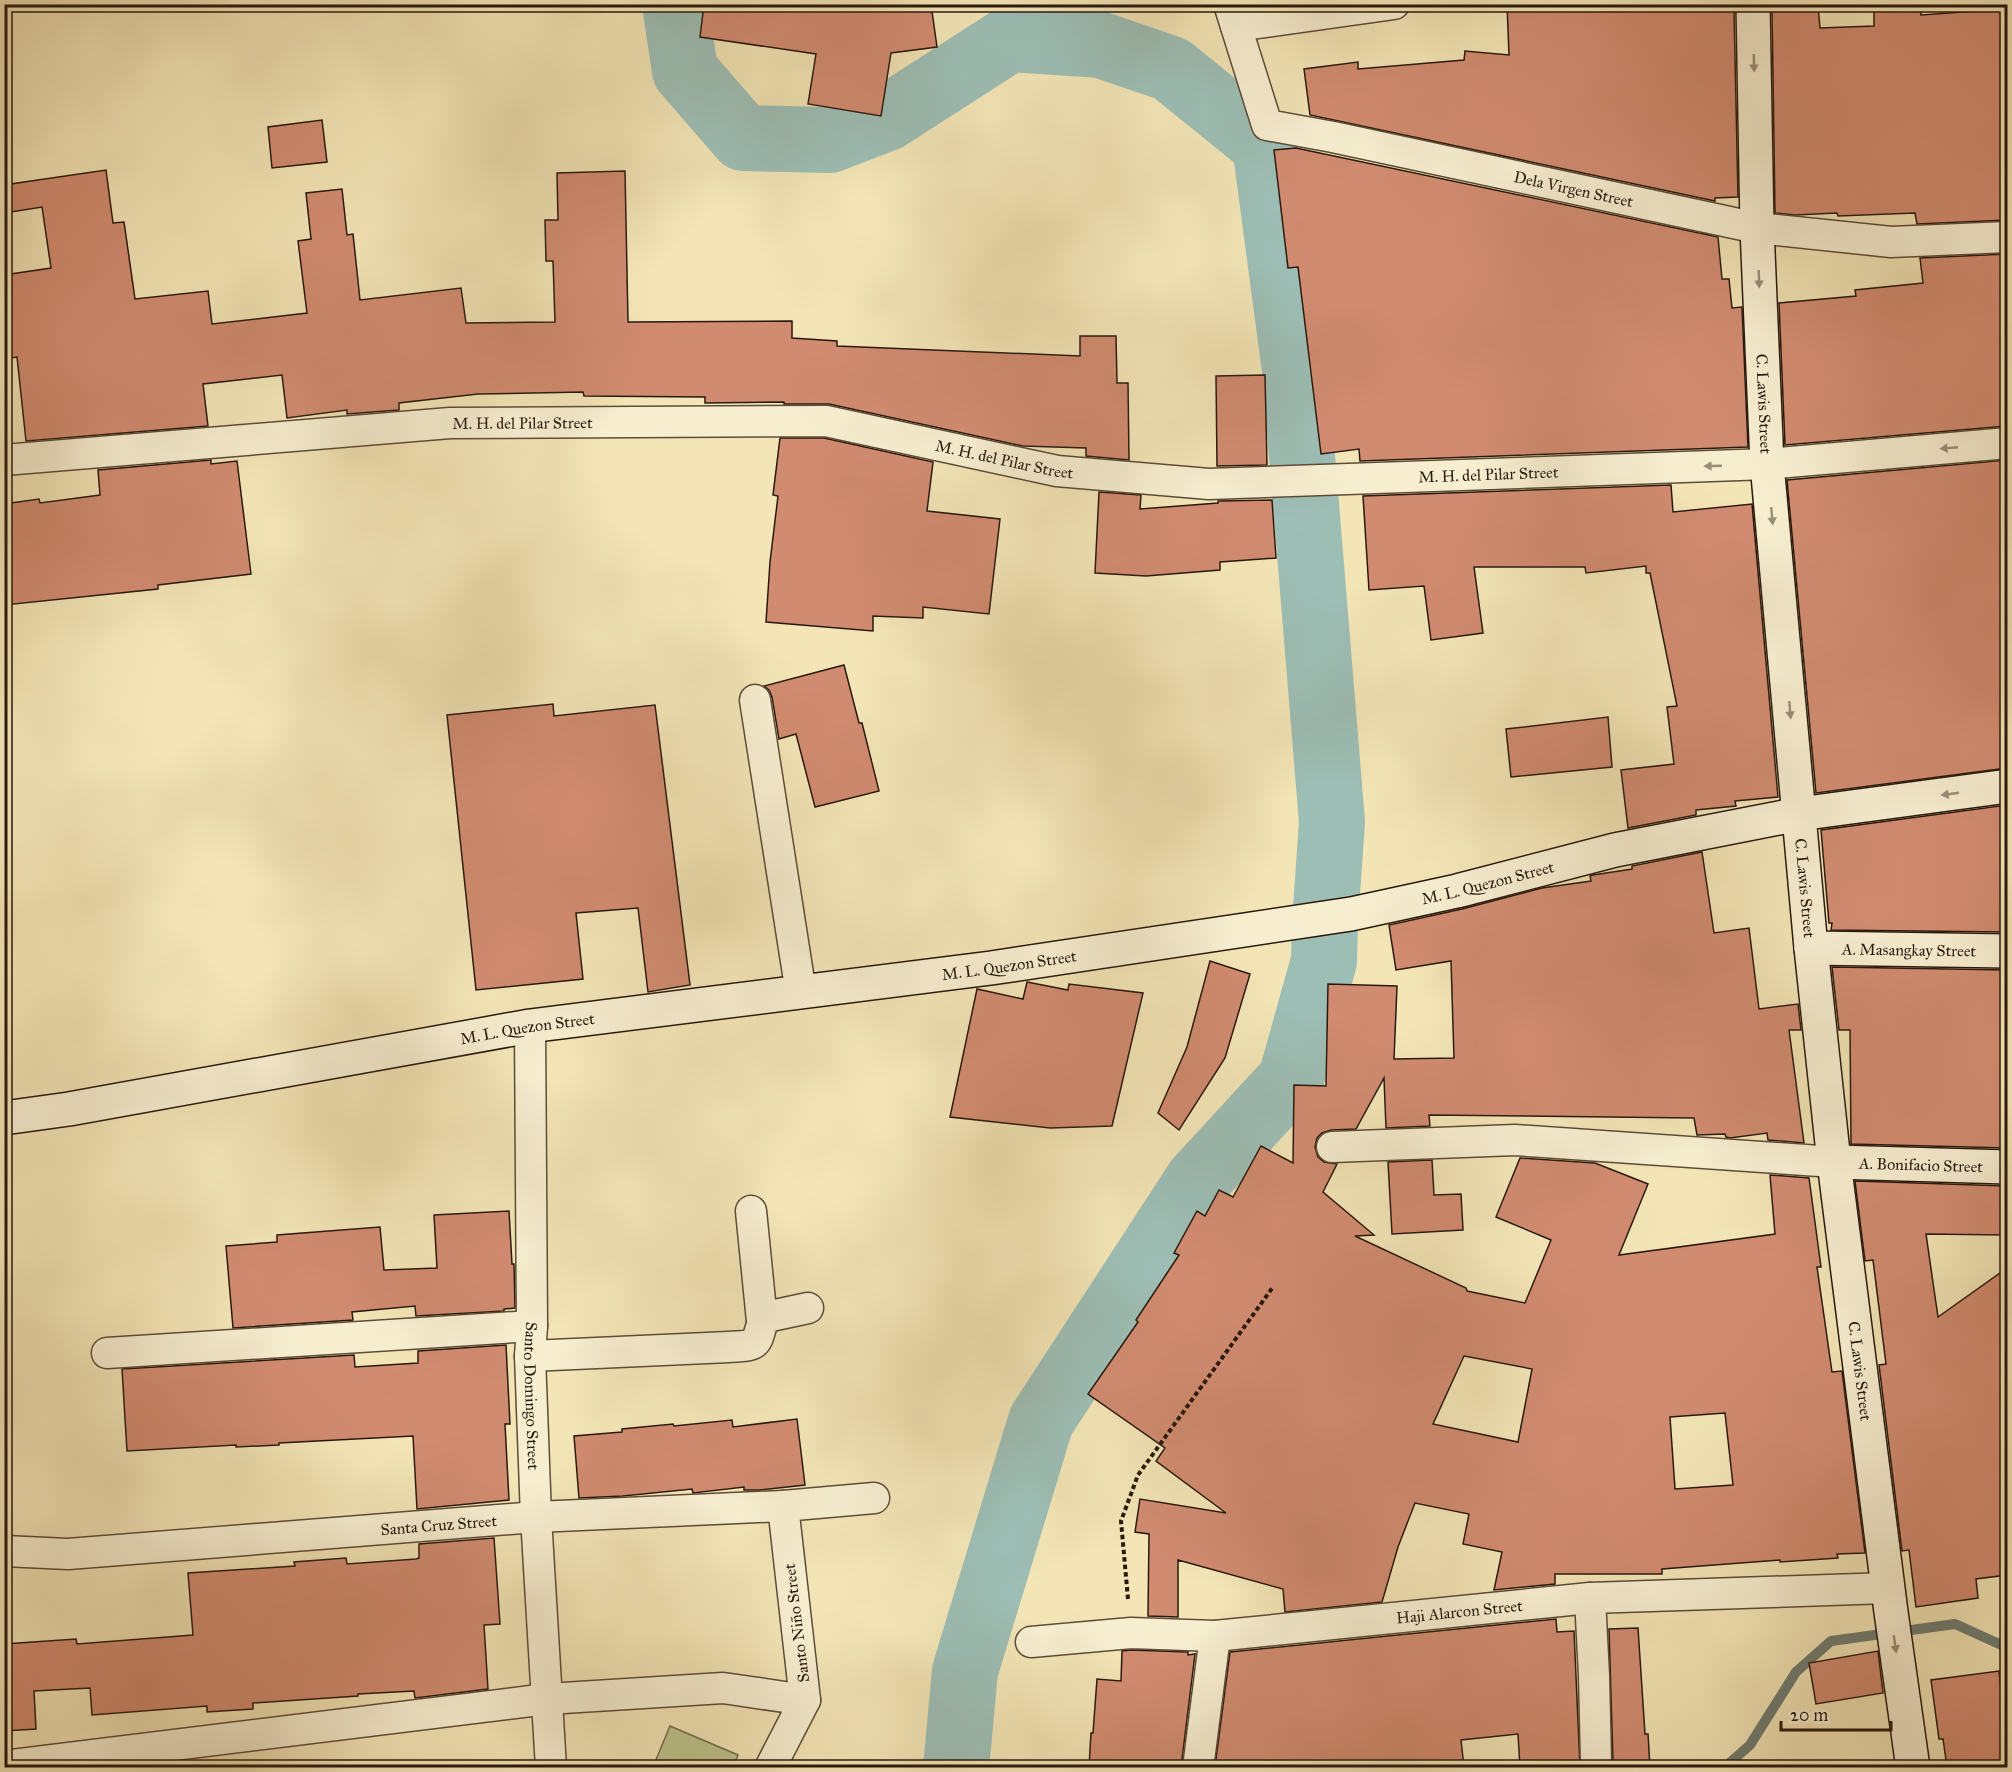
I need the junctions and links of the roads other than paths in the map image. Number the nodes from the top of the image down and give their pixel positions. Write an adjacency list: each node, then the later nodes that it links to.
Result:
1 (1394, 4): 3 (street)
2 (1753, 4): 4 (street, C. Lawis Street, one-way to 4)
3 (1232, 15): 4 (street, Dela Virgen Street)
4 (1757, 228): 5 (street, Dela Virgen Street); 8 (street, C. Lawis Street, one-way to 8)
5 (2007, 237)
6 (2007, 443): 8 (street, M. H. del Pilar Street, one-way to 8)
7 (4, 460): 8 (street, M. H. del Pilar Street, one-way to 7)
8 (1767, 464): 11 (street, C. Lawis Street, one-way to 11)
9 (755, 700): 14 (street)
10 (2007, 786): 11 (street, M. L. Quezon Street, one-way to 11)
11 (1799, 814): 12 (street, C. Lawis Street); 14 (street, M. L. Quezon Street)
12 (1811, 948): 13 (street, A. Masangkay Street); 18 (street, C. Lawis Street)
13 (2007, 951)
14 (801, 993): 15 (street, M. L. Quezon Street)
15 (530, 1026): 16 (street, M. L. Quezon Street); 23 (street, Santo Domingo Street)
16 (4, 1118)
17 (1332, 1147): 18 (street)
18 (1834, 1162): 19 (street, A. Bonifacio Street); 31 (street, C. Lawis Street)
19 (2007, 1167)
20 (751, 1211): 22 (street)
21 (808, 1308): 22 (street)
22 (762, 1320): 25 (street)
23 (532, 1326): 24 (street); 25 (street, Santo Domingo Street)
24 (107, 1353)
25 (530, 1356): 28 (street, Santo Domingo Street)
26 (874, 1498): 27 (street, Santa Cruz Street)
27 (783, 1506): 28 (street, Santa Cruz Street); 35 (street, Santo Niño Street)
28 (536, 1517): 29 (street, Santa Cruz Street); 34 (street, Santo Domingo Street)
29 (4, 1551)
30 (1590, 1598): 31 (street, Haji Alarcon Street); 32 (street, Haji Alarcon Street); 36 (street)
31 (1890, 1600): 41 (street, C. Lawis Street, one-way to 41)
32 (1215, 1636): 33 (street, Haji Alarcon Street); 40 (street)
33 (1031, 1642)
34 (547, 1699): 35 (street); 37 (street); 38 (street, Santo Domingo Street)
35 (805, 1700): 39 (street, Santo Niño Street)
36 (1596, 1762)
37 (4, 1766)
38 (550, 1767)
39 (770, 1767)
40 (1198, 1767)
41 (1913, 1767)

